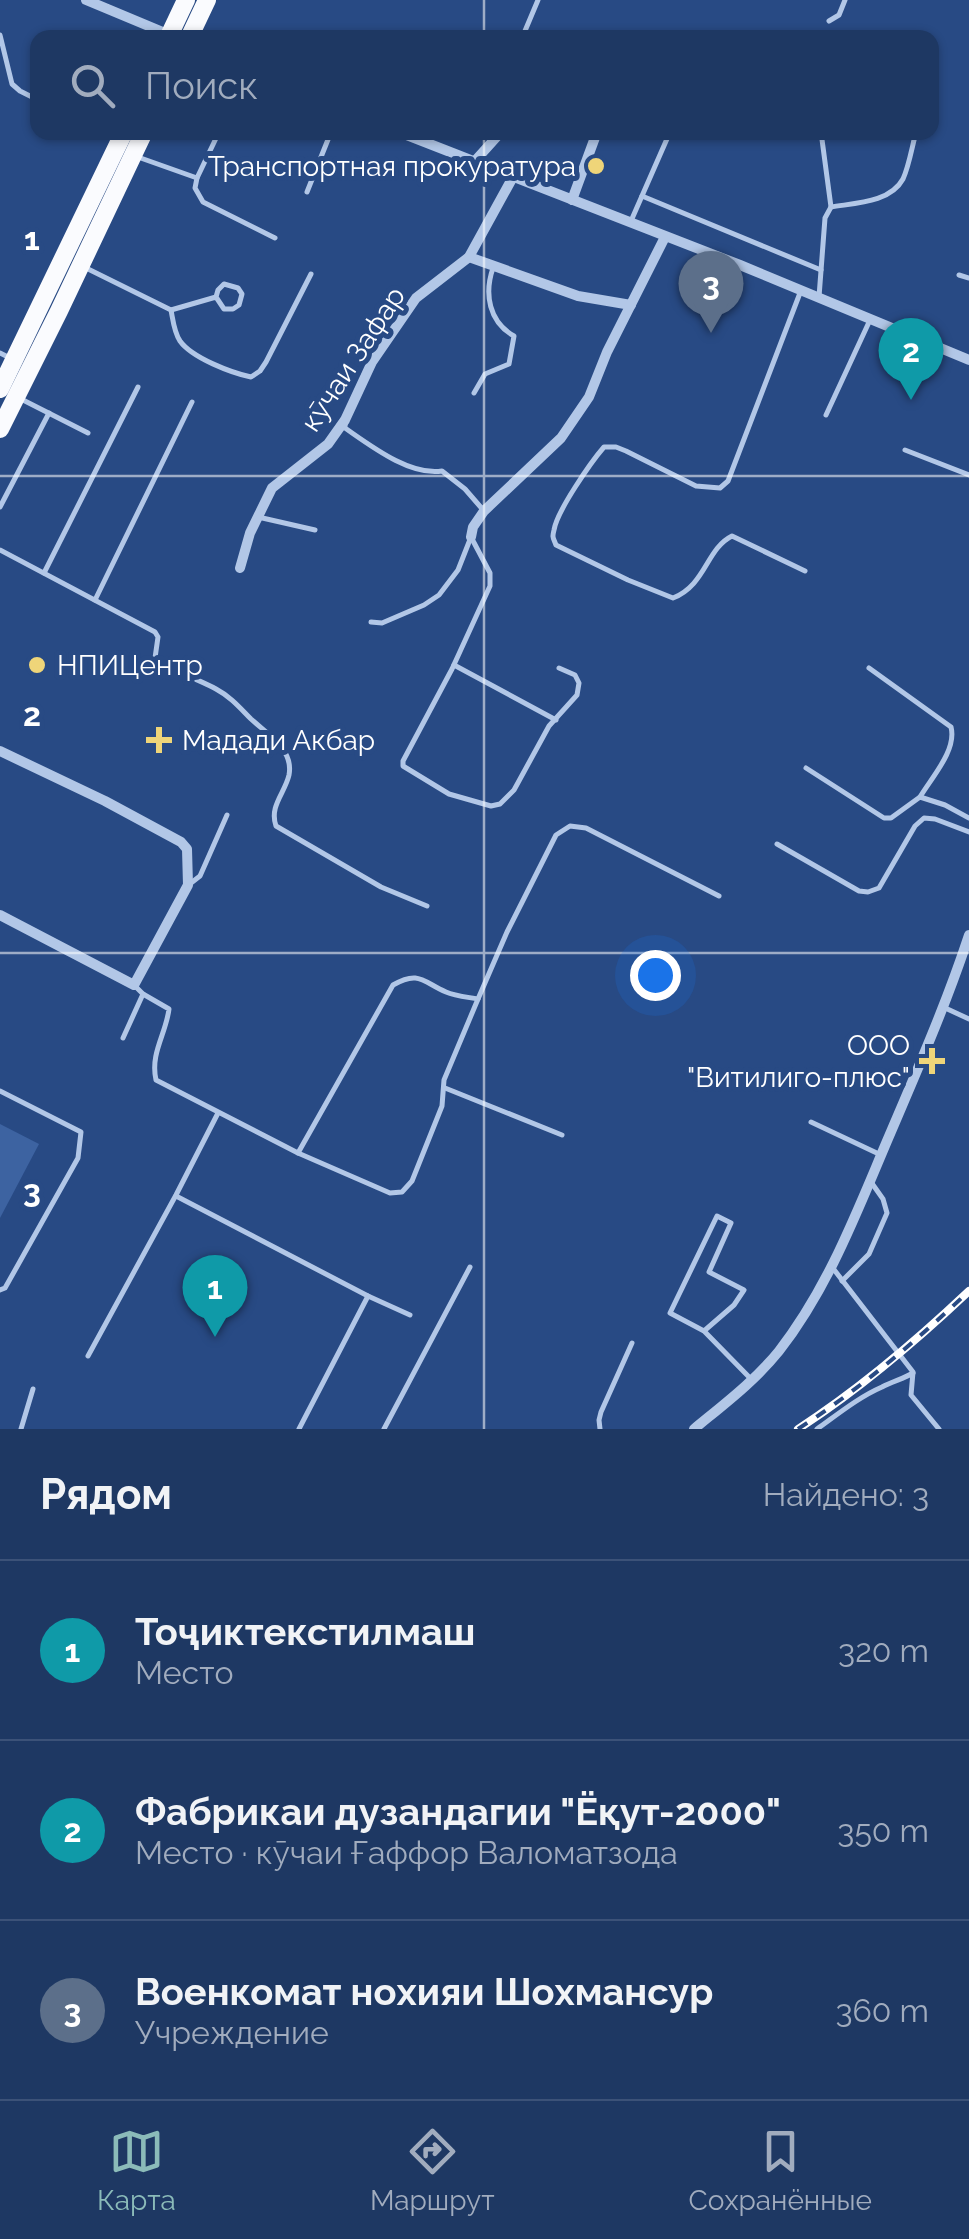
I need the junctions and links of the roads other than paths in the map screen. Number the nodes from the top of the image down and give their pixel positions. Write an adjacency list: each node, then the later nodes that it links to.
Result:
1 (86, 0): 7 (street)
2 (186, 0): 8 (highway)
3 (207, 0): 9 (highway)
4 (538, 0): 10 (lane)
5 (845, 0): 6 (lane)
6 (829, 21)
7 (159, 30)
8 (178, 30)
9 (182, 30)
10 (525, 30)
11 (0, 35): 12 (lane)
12 (30, 96)
13 (114, 140): 35 (highway)
14 (140, 140): 23 (highway)
15 (215, 140): 26 (lane)
16 (328, 140): 27 (lane)
17 (419, 140): 24 (street)
18 (494, 140): 24 (street)
19 (594, 140): 29 (street)
20 (666, 140): 28 (lane)
21 (822, 140): 30 (lane)
22 (914, 140): 30 (lane)
23 (133, 156): 26 (lane); 35 (highway)
24 (474, 162): 25 (street)
25 (513, 177): 29 (street); 34 (street, кӯчаи Зафар)
26 (197, 178): 33 (lane)
27 (307, 192)
28 (642, 196): 31 (lane); 37 (lane)
29 (572, 200): 31 (street)
30 (831, 207): 37 (lane)
31 (630, 224): 32 (street)
32 (665, 237): 41 (street); 44 (street)
33 (275, 238)
34 (469, 256): 36 (street); 55 (street, кӯчаи Зафар)
35 (73, 262): 45 (lane); 48 (highway)
36 (494, 266): 44 (street); 51 (lane)
37 (821, 270): 43 (lane)
38 (311, 274): 45 (lane)
39 (960, 275): 40 (lane)
40 (969, 278)
41 (801, 290): 43 (street); 67 (lane)
42 (216, 297): 42 (lane); 45 (lane)
43 (818, 297): 46 (street)
44 (632, 305): 61 (street)
45 (171, 310)
46 (870, 320): 47 (street); 54 (lane)
47 (969, 360)
48 (15, 361): 50 (highway)
49 (138, 387): 68 (lane)
50 (8, 393): 53 (lane); 56 (highway)
51 (474, 393)
52 (192, 402): 69 (lane)
53 (49, 413): 57 (lane); 60 (lane)
54 (826, 415)
55 (345, 420): 61 (lane); 62 (street, кӯчаи Зафар)
56 (0, 429)
57 (88, 433)
58 (905, 450): 59 (lane)
59 (969, 475)
60 (0, 507)
61 (484, 511): 64 (street)
62 (258, 517): 63 (lane); 66 (street, кӯчаи Зафар)
63 (315, 530)
64 (471, 538): 70 (lane); 71 (lane)
65 (0, 550): 68 (lane)
66 (240, 568)
67 (804, 571)
68 (44, 573): 69 (lane)
69 (96, 600): 84 (lane)
70 (371, 622)
71 (454, 665): 74 (lane); 74 (lane)
72 (559, 668): 74 (lane)
73 (869, 668): 77 (lane)
74 (556, 720)
75 (0, 751): 82 (street)
76 (806, 768): 77 (lane)
77 (920, 797): 79 (lane)
78 (227, 815): 82 (lane)
79 (969, 818)
80 (969, 832): 81 (lane)
81 (777, 844)
82 (188, 884): 87 (street)
83 (719, 896): 89 (lane)
84 (428, 906)
85 (0, 915): 87 (street)
86 (969, 935): 90 (street)
87 (134, 985): 88 (lane)
88 (143, 994): 92 (lane); 95 (lane)
89 (478, 999): 93 (lane); 98 (lane)
90 (944, 1007): 91 (lane); 99 (street)
91 (969, 1018)
92 (123, 1038)
93 (444, 1088): 97 (lane); 98 (lane)
94 (0, 1091): 105 (lane)
95 (218, 1112): 98 (lane); 101 (lane)
96 (811, 1122): 99 (lane)
97 (562, 1135)
98 (298, 1153)
99 (881, 1155): 100 (street)
100 (870, 1180): 103 (street); 104 (lane)
101 (176, 1196): 106 (lane); 110 (lane)
102 (470, 1266): 116 (lane)
103 (832, 1267): 104 (lane); 112 (street)
104 (842, 1280): 111 (lane)
105 (0, 1290)
106 (368, 1296): 107 (lane); 115 (lane)
107 (410, 1315)
108 (704, 1331): 108 (lane); 112 (lane)
109 (632, 1343): 117 (lane)
110 (88, 1356)
111 (913, 1372): 119 (lane); 120 (lane)
112 (752, 1380): 118 (street)
113 (33, 1389): 114 (lane)
114 (21, 1429)
115 (298, 1429)
116 (384, 1429)
117 (600, 1429)
118 (694, 1429)
119 (817, 1429)
120 (939, 1429)

